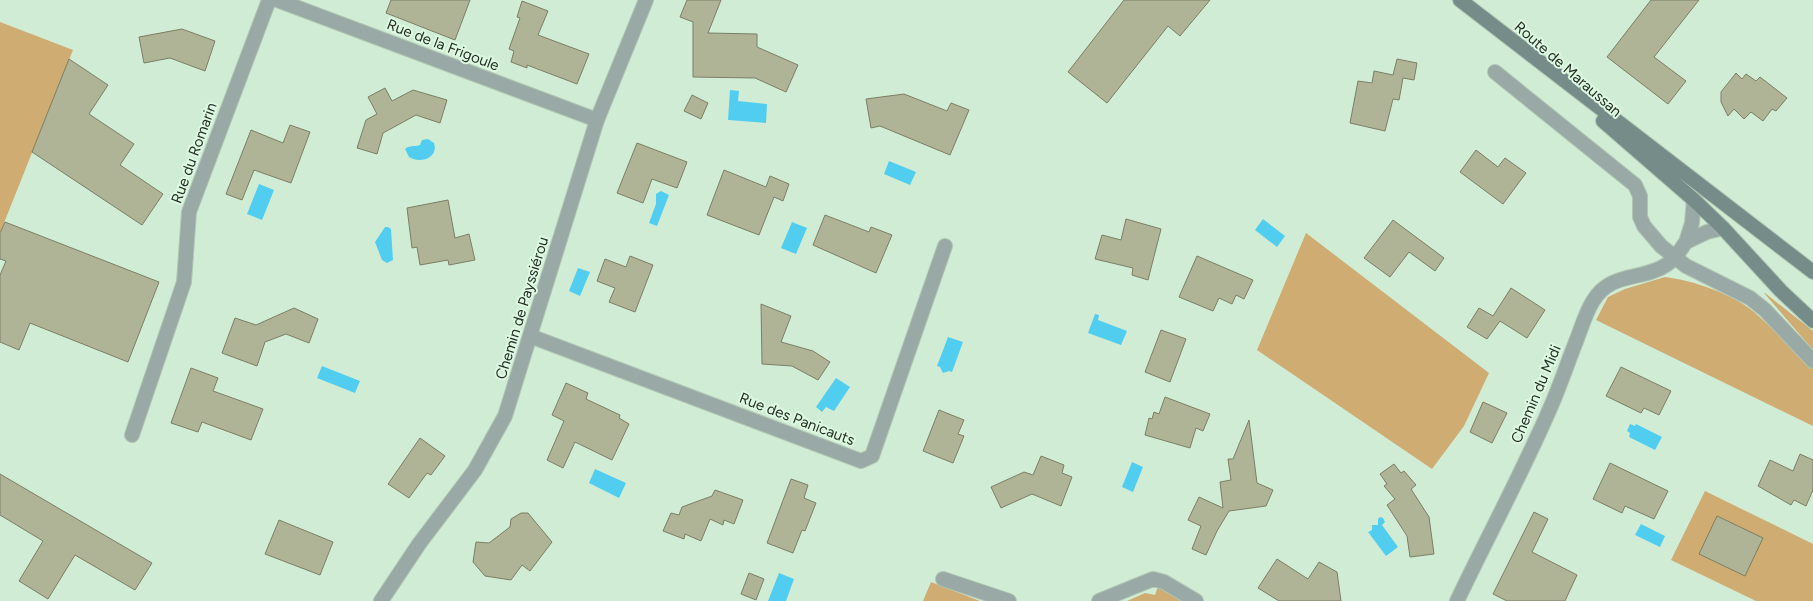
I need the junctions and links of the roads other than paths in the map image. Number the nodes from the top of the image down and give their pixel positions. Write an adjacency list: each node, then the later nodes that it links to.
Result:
1 (269, 0): 17 (street, Rue du Romarin)
2 (277, 0): 7 (street, Rue de la Frigoule)
3 (646, 0): 7 (street, Chemin de Payssiérou)
4 (1460, 0): 5 (main road)
5 (1500, 31): 8 (main road, Route de Maraussan); 13 (main road, Route de Maraussan)
6 (1495, 72): 12 (street)
7 (597, 120): 15 (street, Chemin de Payssiérou)
8 (1694, 200): 9 (main road, Route de Maraussan); 10 (street)
9 (1723, 228): 10 (street); 14 (main road, Route de Maraussan)
10 (1686, 242): 12 (street, Chemin du Midi)
11 (945, 246): 15 (street, Rue des Panicauts)
12 (1675, 258): 16 (street); 23 (street, Chemin du Midi)
13 (1813, 272)
14 (1813, 321)
15 (530, 336): 19 (street, Chemin de Payssiérou)
16 (1813, 361)
17 (132, 435)
18 (942, 579): 20 (street)
19 (381, 601)
20 (1009, 601)
21 (1099, 601): 22 (street)
22 (1196, 601)
23 (1457, 601)

